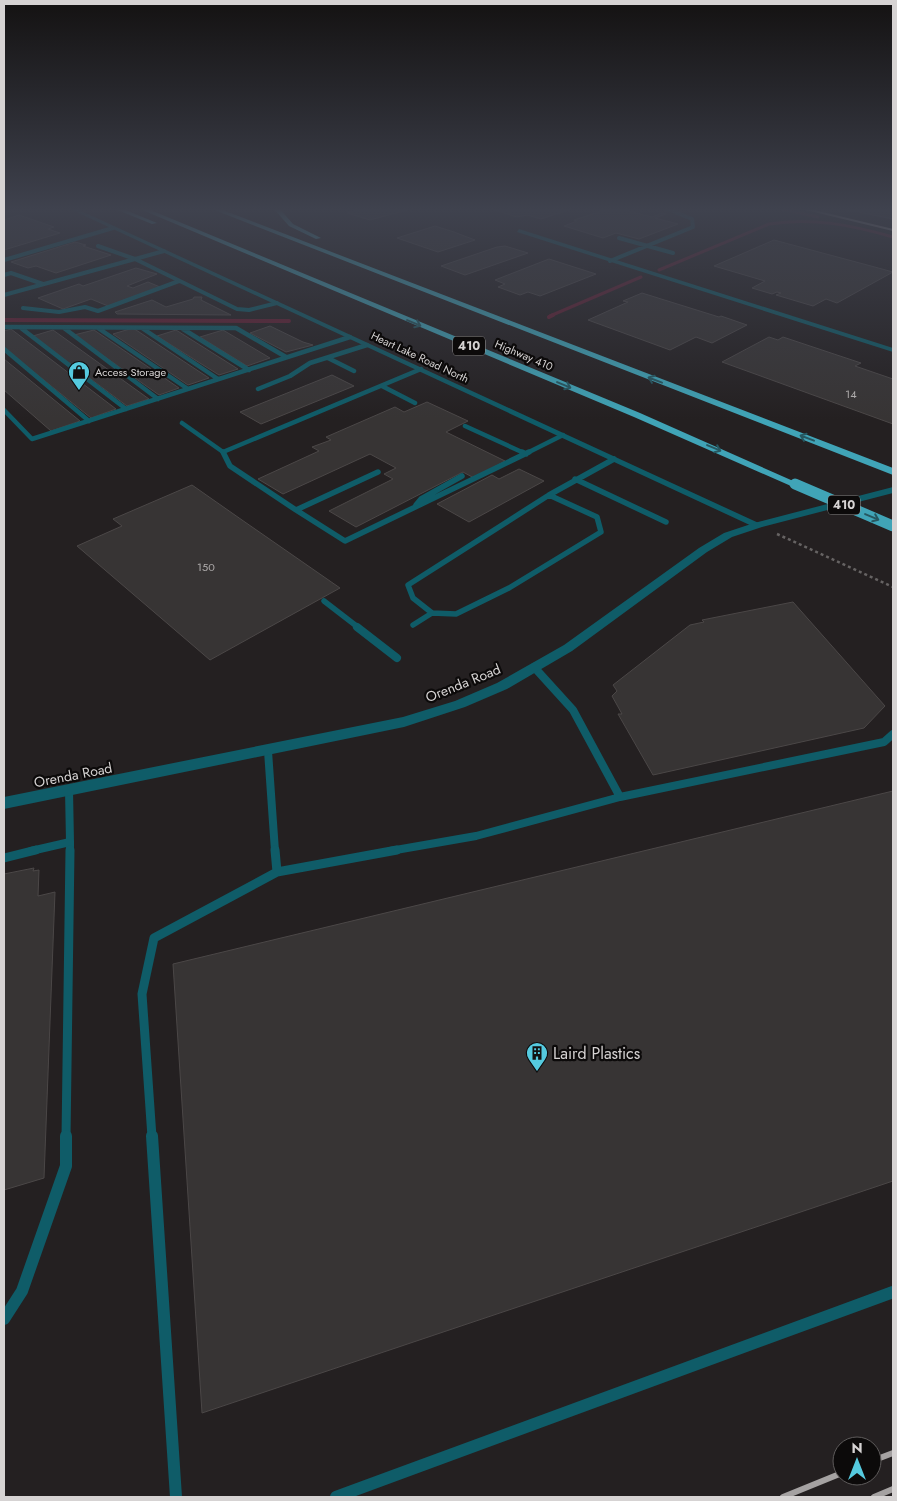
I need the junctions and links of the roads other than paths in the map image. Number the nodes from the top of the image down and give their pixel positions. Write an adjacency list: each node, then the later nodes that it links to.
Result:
1 (29, 279): 12 (lane)
2 (62, 279): 12 (lane)
3 (175, 279): 10 (lane)
4 (225, 279): 15 (street, Heart Lake Road North)
5 (303, 279): 13 (highway)
6 (308, 279): 13 (highway, Highway 410 / 410)
7 (396, 279): 11 (highway, Highway 410)
8 (399, 279): 11 (highway)
9 (667, 279): 26 (street)
10 (179, 281): 15 (lane); 16 (lane)
11 (404, 282): 48 (highway, Highway 410, one-way to 11)
12 (44, 284): 14 (lane)
13 (320, 284): 57 (highway, Highway 410 / 410, one-way to 57, bridge)
14 (4, 295)
15 (278, 303): 23 (street, Heart Lake Road North)
16 (23, 308)
17 (4, 327): 18 (lane)
18 (21, 328): 19 (lane); 38 (lane)
19 (64, 328): 20 (lane); 36 (lane)
20 (98, 328): 21 (lane); 34 (lane)
21 (142, 328): 22 (lane); 32 (lane)
22 (181, 328): 27 (lane); 29 (lane)
23 (350, 337): 24 (street, Heart Lake Road North); 27 (lane)
24 (368, 345): 28 (lane); 30 (street, Heart Lake Road North)
25 (4, 349): 40 (lane)
26 (893, 350)
27 (286, 358): 29 (lane)
28 (328, 358): 31 (lane); 35 (lane)
29 (249, 370): 32 (lane)
30 (421, 370): 33 (lane); 43 (street, Heart Lake Road North)
31 (354, 371)
32 (218, 379): 34 (lane)
33 (382, 386): 37 (lane); 44 (lane)
34 (188, 389): 36 (lane)
35 (258, 389)
36 (158, 399): 38 (lane)
37 (415, 402)
38 (126, 409): 40 (lane)
39 (4, 410): 40 (lane)
40 (89, 421)
41 (182, 423): 44 (lane)
42 (465, 426): 45 (lane)
43 (563, 435): 45 (lane); 46 (street, Heart Lake Road North)
44 (223, 452): 54 (lane)
45 (526, 454): 53 (lane)
46 (614, 459): 50 (lane); 56 (street, Heart Lake Road North)
47 (378, 472): 54 (lane)
48 (893, 472)
49 (462, 476): 53 (lane)
50 (575, 479): 52 (lane); 55 (lane)
51 (893, 490): 56 (street, Orenda Road)
52 (549, 495): 59 (lane); 59 (lane)
53 (415, 507): 54 (lane)
54 (296, 510)
55 (666, 522)
56 (758, 525): 62 (street, Orenda Road)
57 (893, 526)
58 (324, 601): 61 (lane)
59 (432, 613): 60 (lane)
60 (413, 625)
61 (397, 658)
62 (534, 667): 64 (street, Orenda Road); 66 (lane)
63 (893, 734): 66 (lane)
64 (268, 750): 65 (street, Orenda Road); 70 (lane)
65 (68, 790): 67 (street, Orenda Road); 68 (lane)
66 (620, 797): 70 (lane)
67 (4, 804)
68 (70, 842): 69 (lane); 72 (lane)
69 (4, 858)
70 (277, 872): 73 (lane)
71 (893, 1292): 74 (lane)
72 (4, 1320)
73 (176, 1497)
74 (336, 1497)

